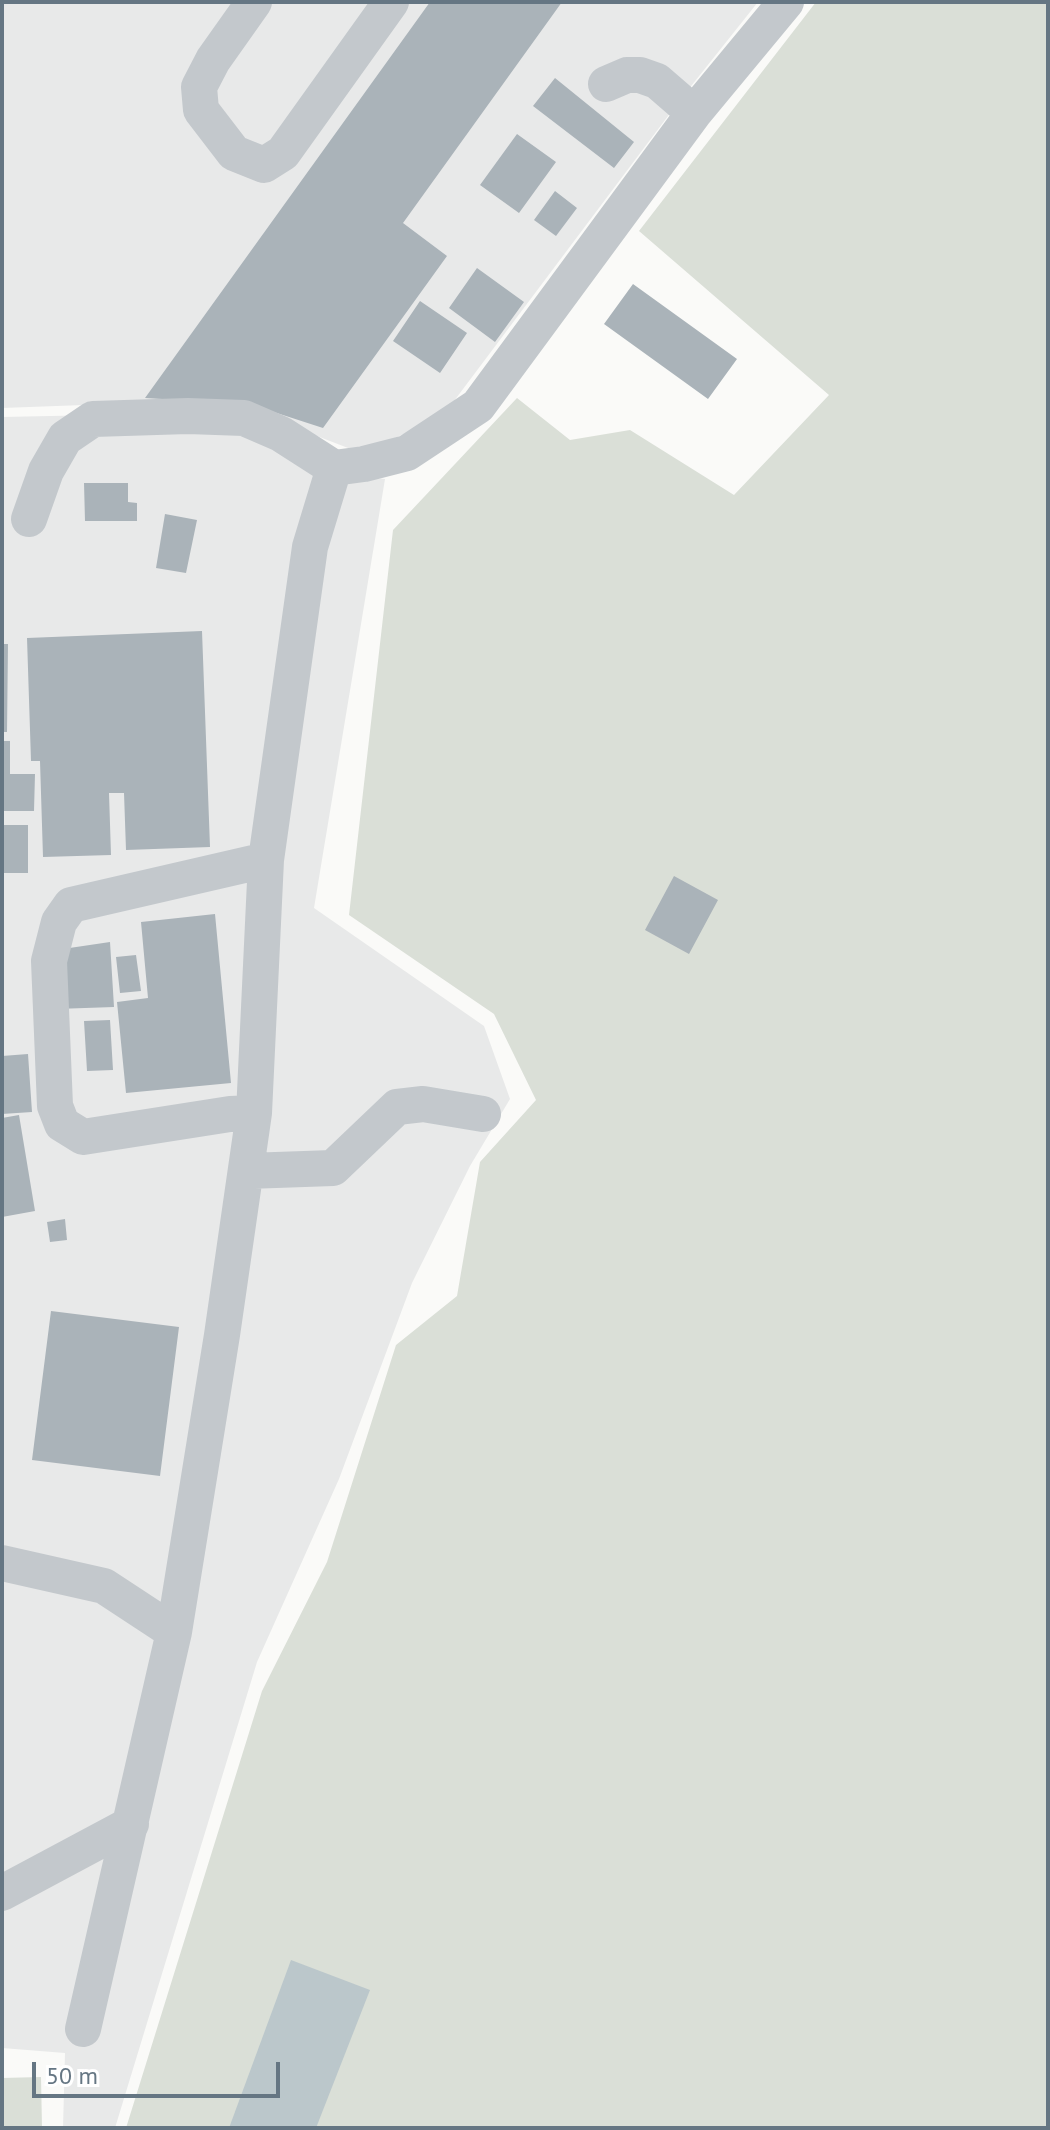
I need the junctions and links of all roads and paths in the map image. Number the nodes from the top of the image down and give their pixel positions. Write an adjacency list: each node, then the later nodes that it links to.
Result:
1 (254, 2): 2 (lane)
2 (391, 2)
3 (786, 2): 5 (lane)
4 (606, 84): 5 (lane)
5 (694, 113): 6 (lane)
6 (334, 468): 7 (lane); 8 (lane)
7 (29, 519)
8 (266, 860): 9 (lane); 9 (lane)
9 (254, 1113): 11 (lane)
10 (483, 1114): 11 (lane)
11 (247, 1171): 13 (lane)
12 (2, 1563): 13 (lane)
13 (174, 1632): 14 (lane)
14 (131, 1824): 15 (lane); 16 (lane)
15 (2, 1893)
16 (83, 2029)

